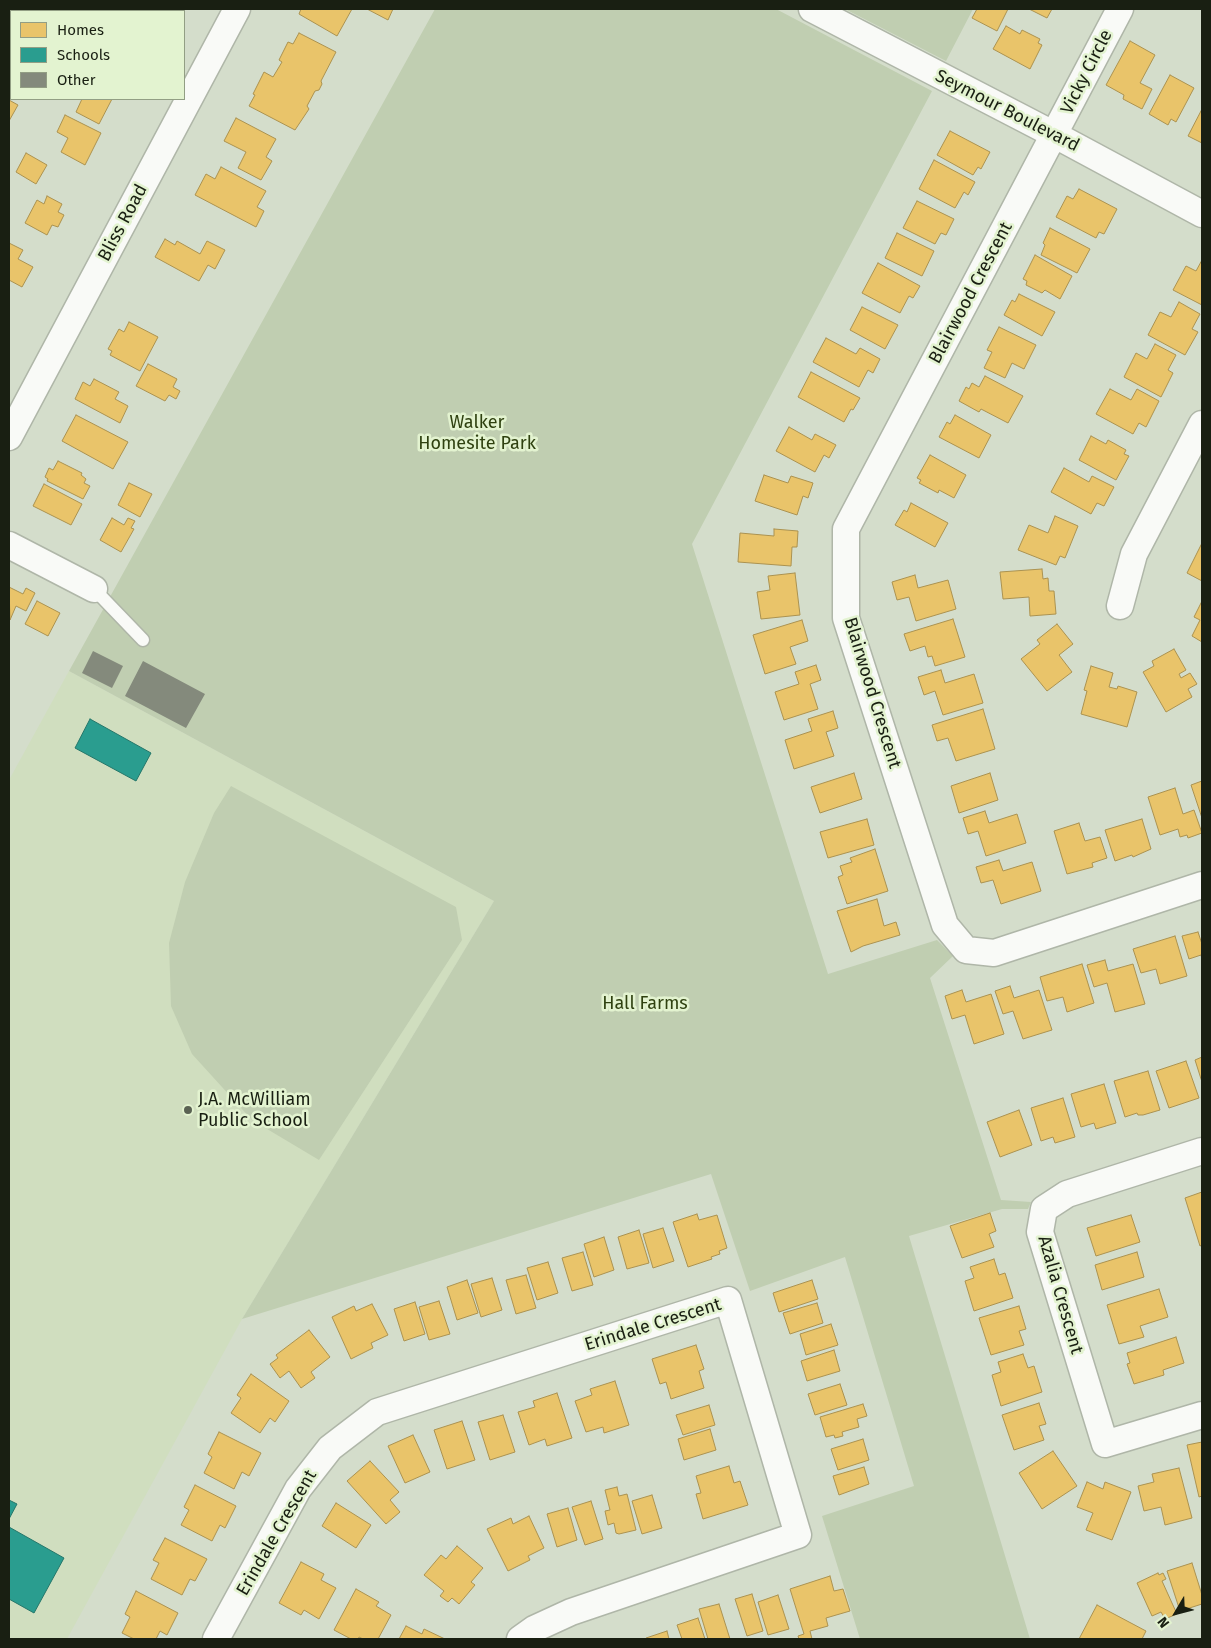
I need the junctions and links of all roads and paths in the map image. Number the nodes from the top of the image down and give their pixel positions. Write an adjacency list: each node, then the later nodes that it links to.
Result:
1 (237, 9): 7 (street, Bliss Road)
2 (812, 9): 4 (street, Seymour Boulevard)
3 (1120, 9): 4 (street, Vicky Circle)
4 (1055, 135): 5 (street, Seymour Boulevard); 12 (street, Blairwood Crescent)
5 (1202, 214)
6 (1202, 424): 10 (street)
7 (9, 437)
8 (9, 545): 9 (street)
9 (94, 589): 11 (lane)
10 (1120, 606)
11 (143, 640)
12 (1202, 885)
13 (1202, 1151): 14 (street, Azalia Crescent)
14 (1202, 1415)
15 (226, 1636): 16 (street, Erindale Crescent)
16 (520, 1639)

